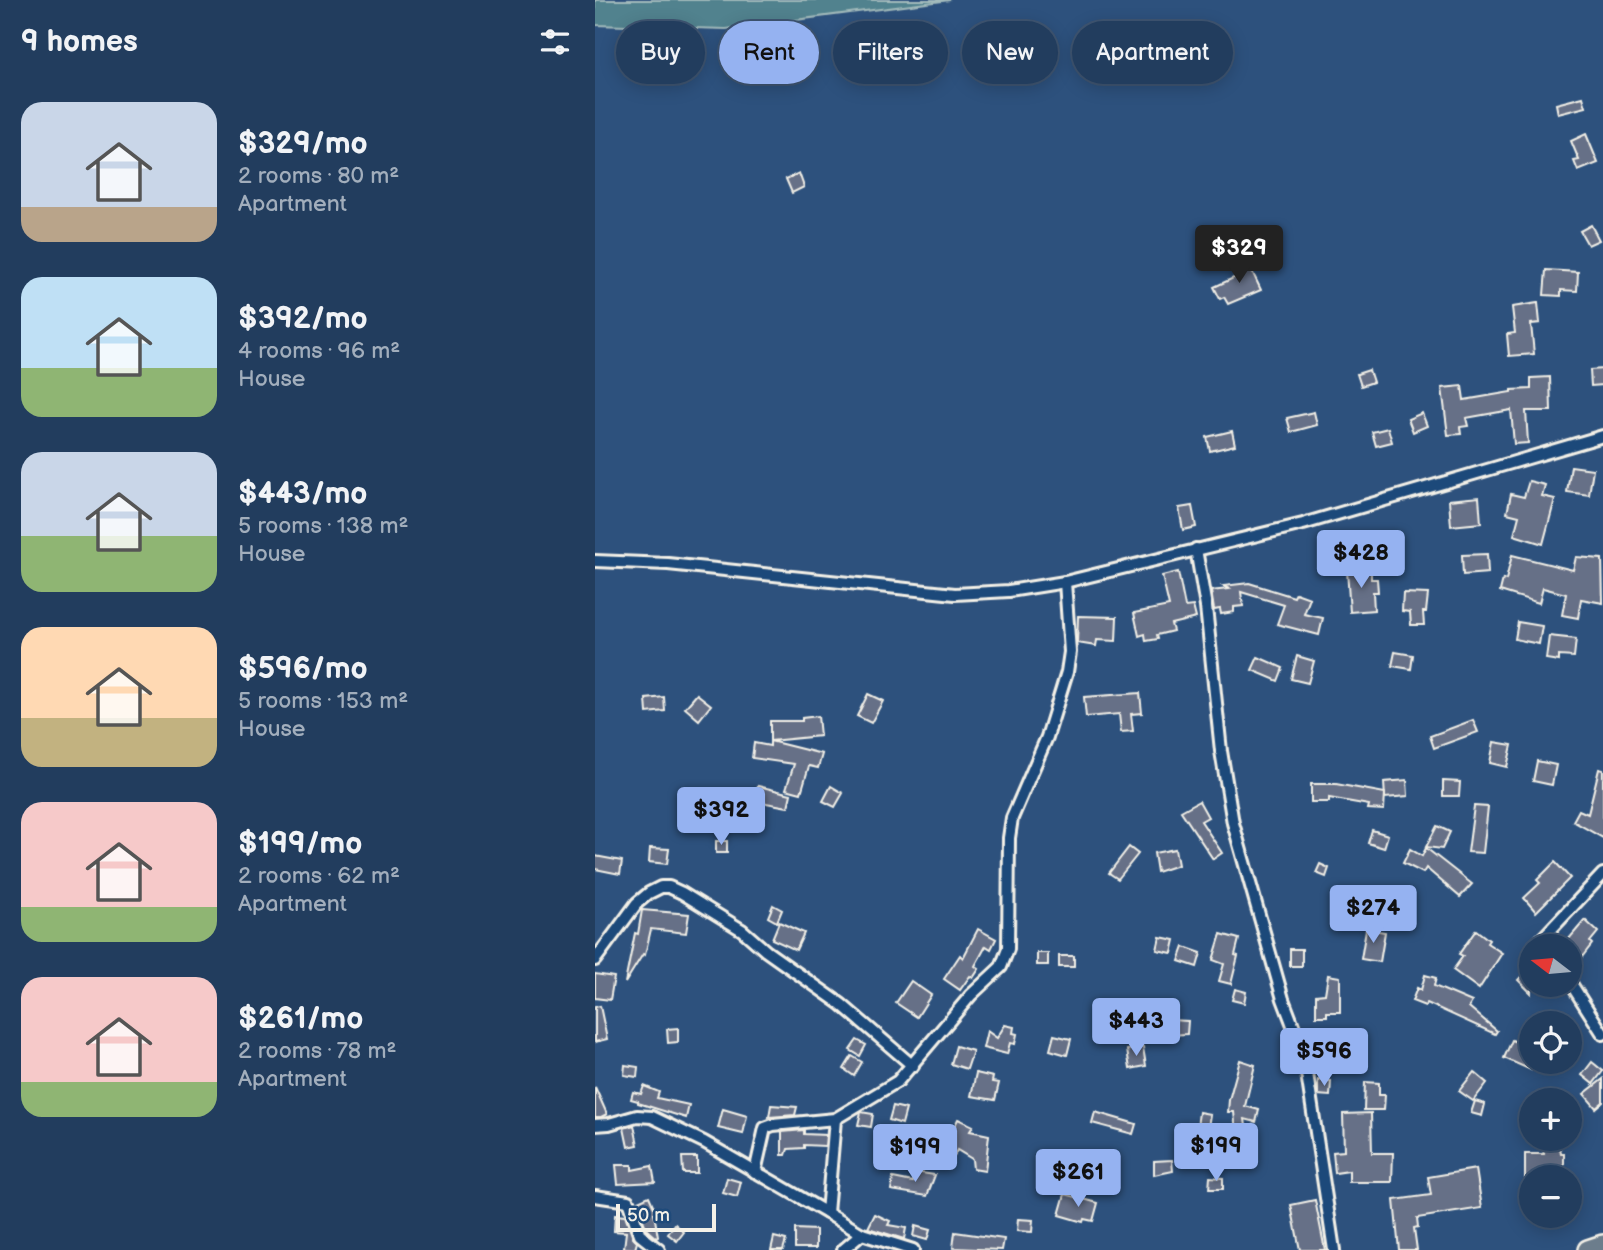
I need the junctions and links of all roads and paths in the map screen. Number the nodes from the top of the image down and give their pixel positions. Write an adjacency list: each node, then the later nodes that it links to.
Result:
1 (1603, 436): 2 (street)
2 (1196, 549): 4 (street); 21 (street)
3 (595, 561): 4 (street)
4 (1065, 582): 10 (street)
5 (1603, 874): 6 (street)
6 (1547, 934)
7 (595, 960): 10 (street)
8 (1580, 998): 9 (street)
9 (1603, 1034)
10 (913, 1066): 11 (street)
11 (835, 1119): 13 (street); 15 (street)
12 (595, 1125): 13 (street)
13 (755, 1172): 15 (street)
14 (595, 1196): 18 (street)
15 (827, 1213): 16 (street)
16 (862, 1234): 19 (street); 20 (street)
17 (1603, 1245): 22 (highway)
18 (659, 1250)
19 (843, 1250)
20 (913, 1250)
21 (1334, 1250)
22 (1588, 1250)

